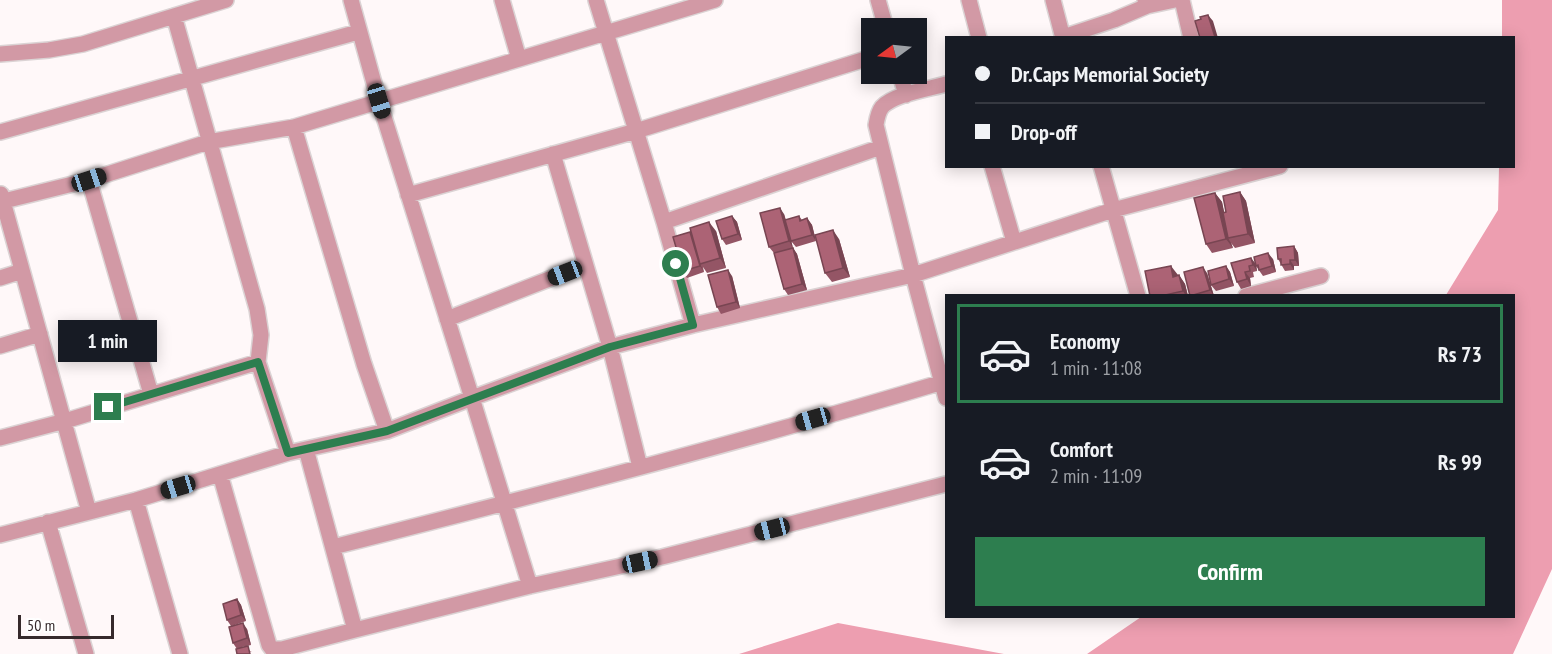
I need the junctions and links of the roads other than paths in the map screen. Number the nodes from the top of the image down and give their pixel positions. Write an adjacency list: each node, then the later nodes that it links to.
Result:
1 (226, 0): 13 (street)
2 (351, 0): 15 (street)
3 (502, 0): 22 (street)
4 (596, 0): 16 (street)
5 (715, 0): 12 (street)
6 (878, 0): 14 (street)
7 (969, 0): 17 (street)
8 (1053, 0): 18 (street)
9 (1175, 0): 11 (street)
10 (1182, 0): 20 (street)
11 (1146, 3): 19 (street)
12 (665, 7): 16 (street)
13 (174, 16): 21 (street); 24 (street)
14 (883, 18)
15 (358, 32): 24 (street); 28 (street)
16 (606, 33): 22 (street); 30 (street)
17 (978, 36)
18 (1063, 36)
19 (1066, 36)
20 (1191, 36)
21 (0, 54)
22 (519, 59): 28 (street)
23 (861, 60): 30 (street)
24 (191, 79): 31 (street); 32 (street)
25 (903, 84): 27 (street)
26 (945, 84): 27 (street)
27 (906, 95): 33 (street)
28 (379, 101): 29 (street); 39 (street)
29 (294, 127): 32 (street); 61 (street)
30 (636, 131): 34 (street); 42 (street)
31 (0, 132)
32 (208, 142): 38 (street); 56 (street)
33 (881, 147): 42 (street); 46 (street)
34 (553, 154): 39 (street); 44 (street)
35 (993, 168): 43 (street)
36 (1102, 168): 41 (street)
37 (1272, 168): 41 (street)
38 (89, 180): 40 (street); 58 (street)
39 (408, 195): 51 (street)
40 (1, 198): 45 (street)
41 (1113, 210): 43 (street); 49 (street)
42 (664, 222): 52 (street)
43 (1014, 242): 46 (street)
44 (585, 265): 51 (street); 55 (street)
45 (22, 271): 48 (street); 53 (street)
46 (913, 275): 52 (street); 57 (street)
47 (1322, 276): 50 (street)
48 (0, 278)
49 (1137, 294)
50 (1254, 294)
51 (447, 319): 59 (street)
52 (693, 325): 55 (street)
53 (40, 334): 54 (street); 60 (street)
54 (0, 346)
55 (610, 347): 59 (street); 65 (street)
56 (258, 362): 58 (street); 64 (street)
57 (944, 382): 65 (street)
58 (152, 394): 60 (street)
59 (472, 398): 61 (street); 69 (street)
60 (65, 421): 62 (street); 70 (street)
61 (387, 431): 63 (street)
62 (0, 438)
63 (306, 449): 64 (street); 73 (street)
64 (288, 453): 66 (street)
65 (640, 467): 69 (street)
66 (220, 474): 68 (street); 75 (street)
67 (945, 484): 74 (street)
68 (136, 500): 70 (street); 77 (street)
69 (504, 504): 73 (street); 74 (street)
70 (89, 512): 71 (street)
71 (48, 522): 72 (street); 76 (street)
72 (0, 535)
73 (333, 547): 75 (street)
74 (530, 586): 75 (street)
75 (356, 630)
76 (86, 654)
77 (180, 654)

